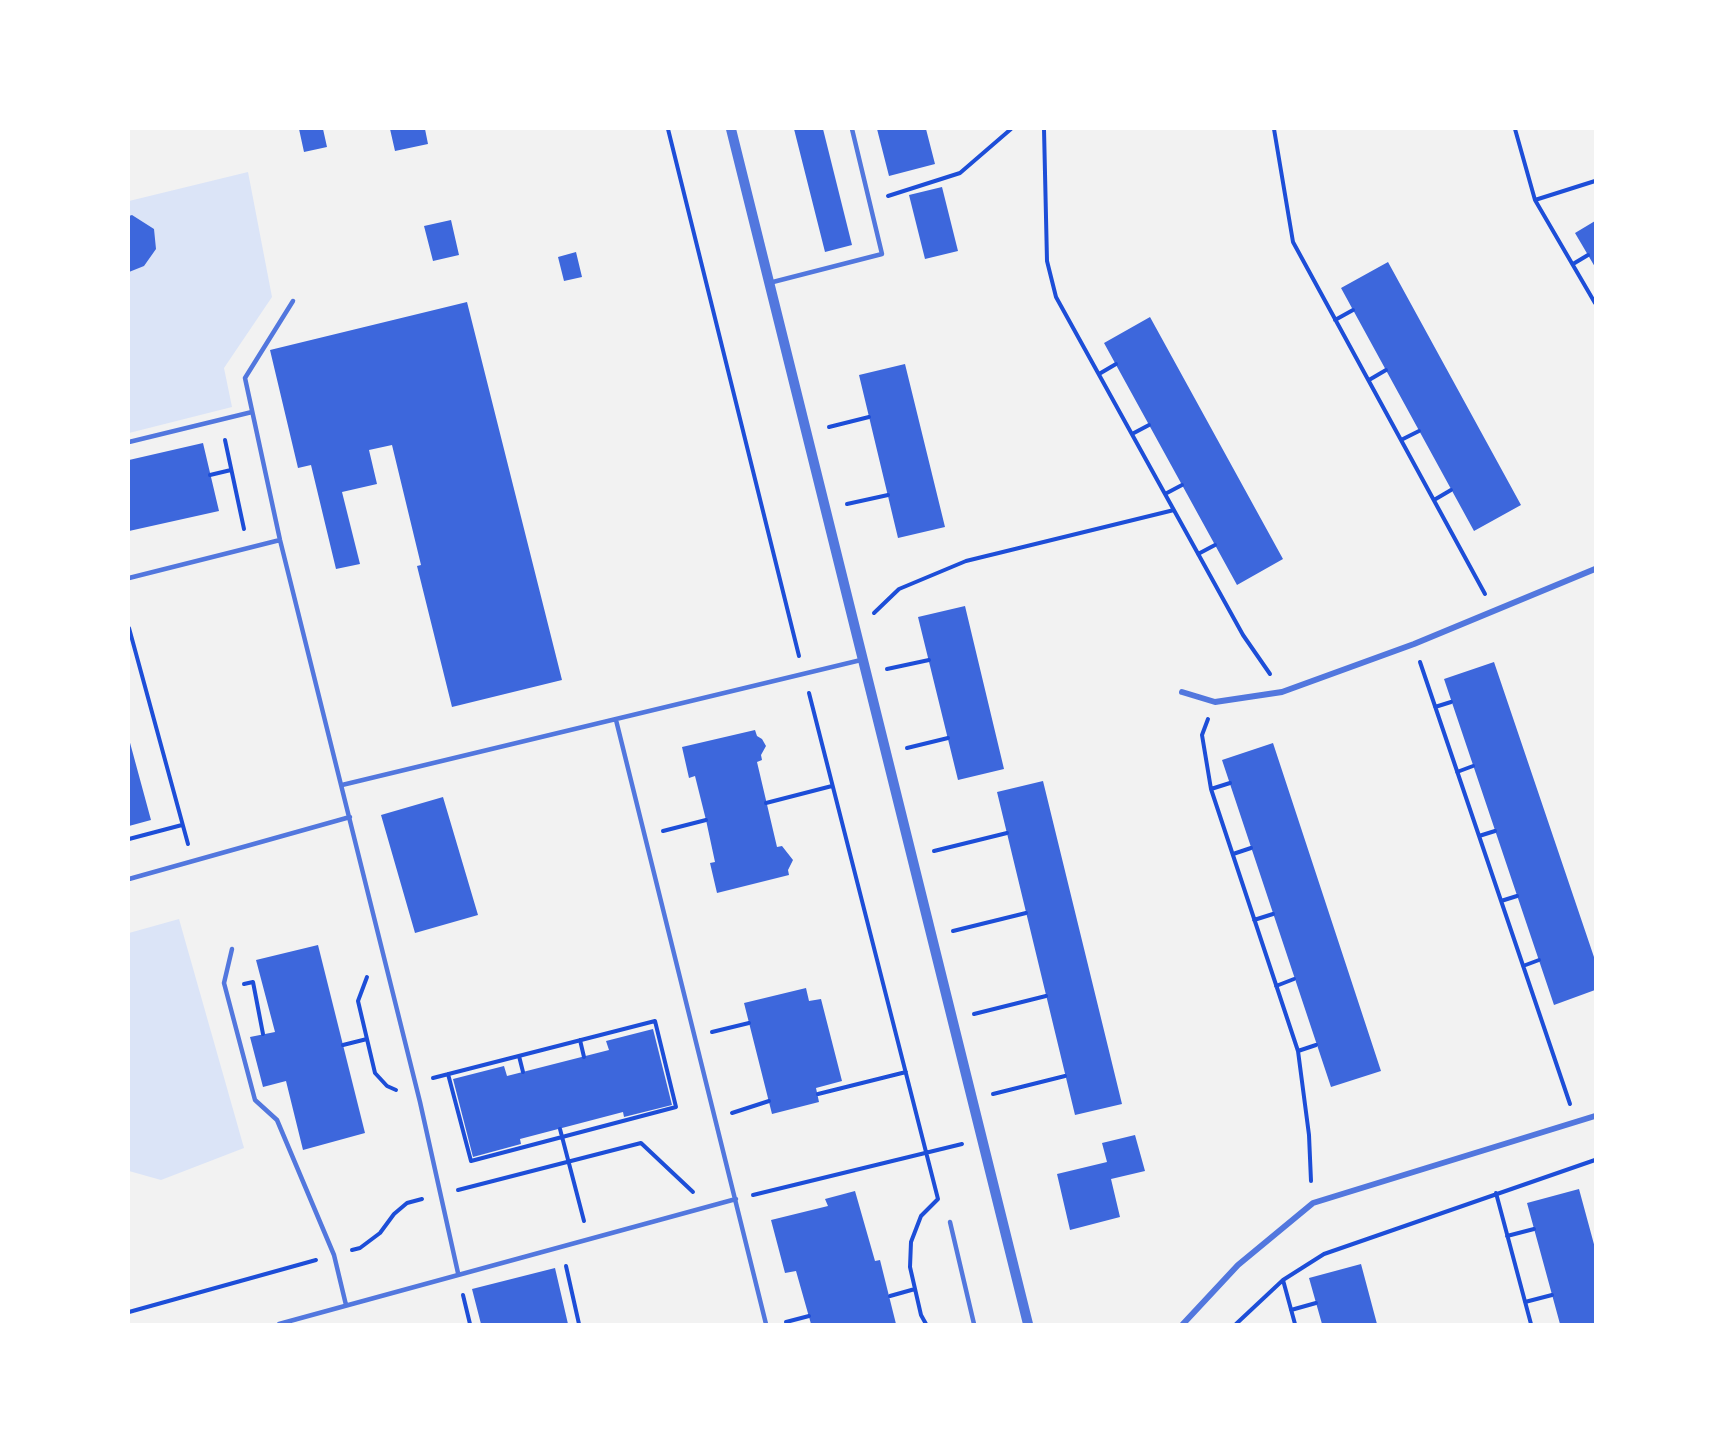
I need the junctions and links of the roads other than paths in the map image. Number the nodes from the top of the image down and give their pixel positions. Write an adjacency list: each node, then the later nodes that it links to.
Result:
1 (731, 129): 3 (street)
2 (852, 129): 3 (lane)
3 (769, 283): 10 (street)
4 (293, 301): 5 (lane)
5 (252, 412): 6 (lane); 7 (lane)
6 (129, 442)
7 (280, 540): 9 (lane); 13 (lane)
8 (1595, 569): 11 (street)
9 (129, 578)
10 (863, 660): 12 (lane); 25 (street)
11 (1182, 692)
12 (616, 720): 13 (lane); 18 (lane)
13 (342, 785): 14 (lane)
14 (350, 817): 15 (lane); 20 (lane)
15 (129, 879)
16 (232, 949): 21 (lane)
17 (1595, 1116): 26 (street)
18 (736, 1199): 20 (lane); 23 (lane)
19 (950, 1222): 24 (lane)
20 (458, 1273): 21 (lane)
21 (346, 1305): 22 (lane)
22 (279, 1324)
23 (766, 1324)
24 (974, 1324)
25 (1028, 1324)
26 (1183, 1324)

